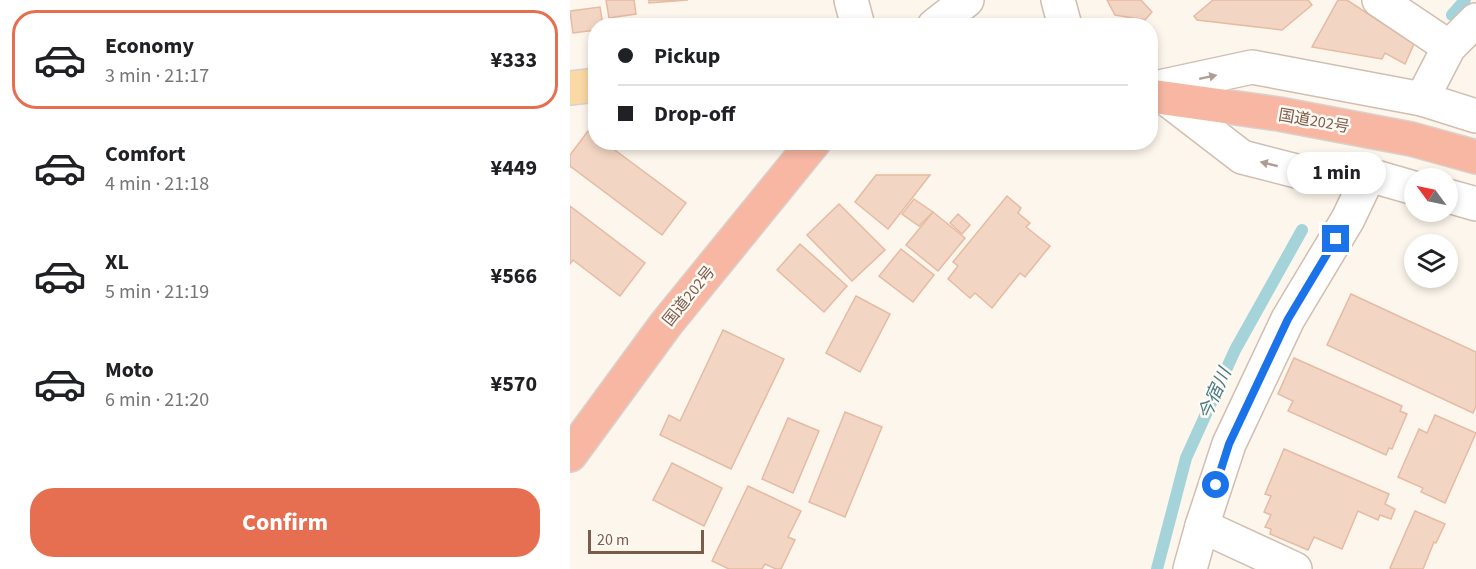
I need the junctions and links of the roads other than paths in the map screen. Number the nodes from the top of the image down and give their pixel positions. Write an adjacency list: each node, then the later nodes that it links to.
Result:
1 (851, 0): 5 (street)
2 (967, 0): 6 (street)
3 (1058, 0): 7 (street)
4 (1379, 0): 9 (street)
5 (856, 18)
6 (944, 18)
7 (1063, 18)
8 (1476, 20): 9 (street)
9 (1449, 47): 15 (street)
10 (588, 86): 11 (main road)
11 (570, 88)
12 (1158, 93): 15 (street, one-way to 15)
13 (1158, 94): 18 (highway, 国道202号)
14 (1158, 96): 19 (street, one-way to 14)
15 (1422, 99): 16 (street)
16 (1476, 116)
17 (807, 150): 23 (highway, 国道202号)
18 (1476, 157)
19 (1369, 175): 20 (street); 24 (street)
20 (1404, 185)
21 (1458, 199): 22 (street)
22 (1476, 204)
23 (570, 455)
24 (1202, 526): 25 (street); 26 (street)
25 (1190, 569)
26 (1295, 569)

